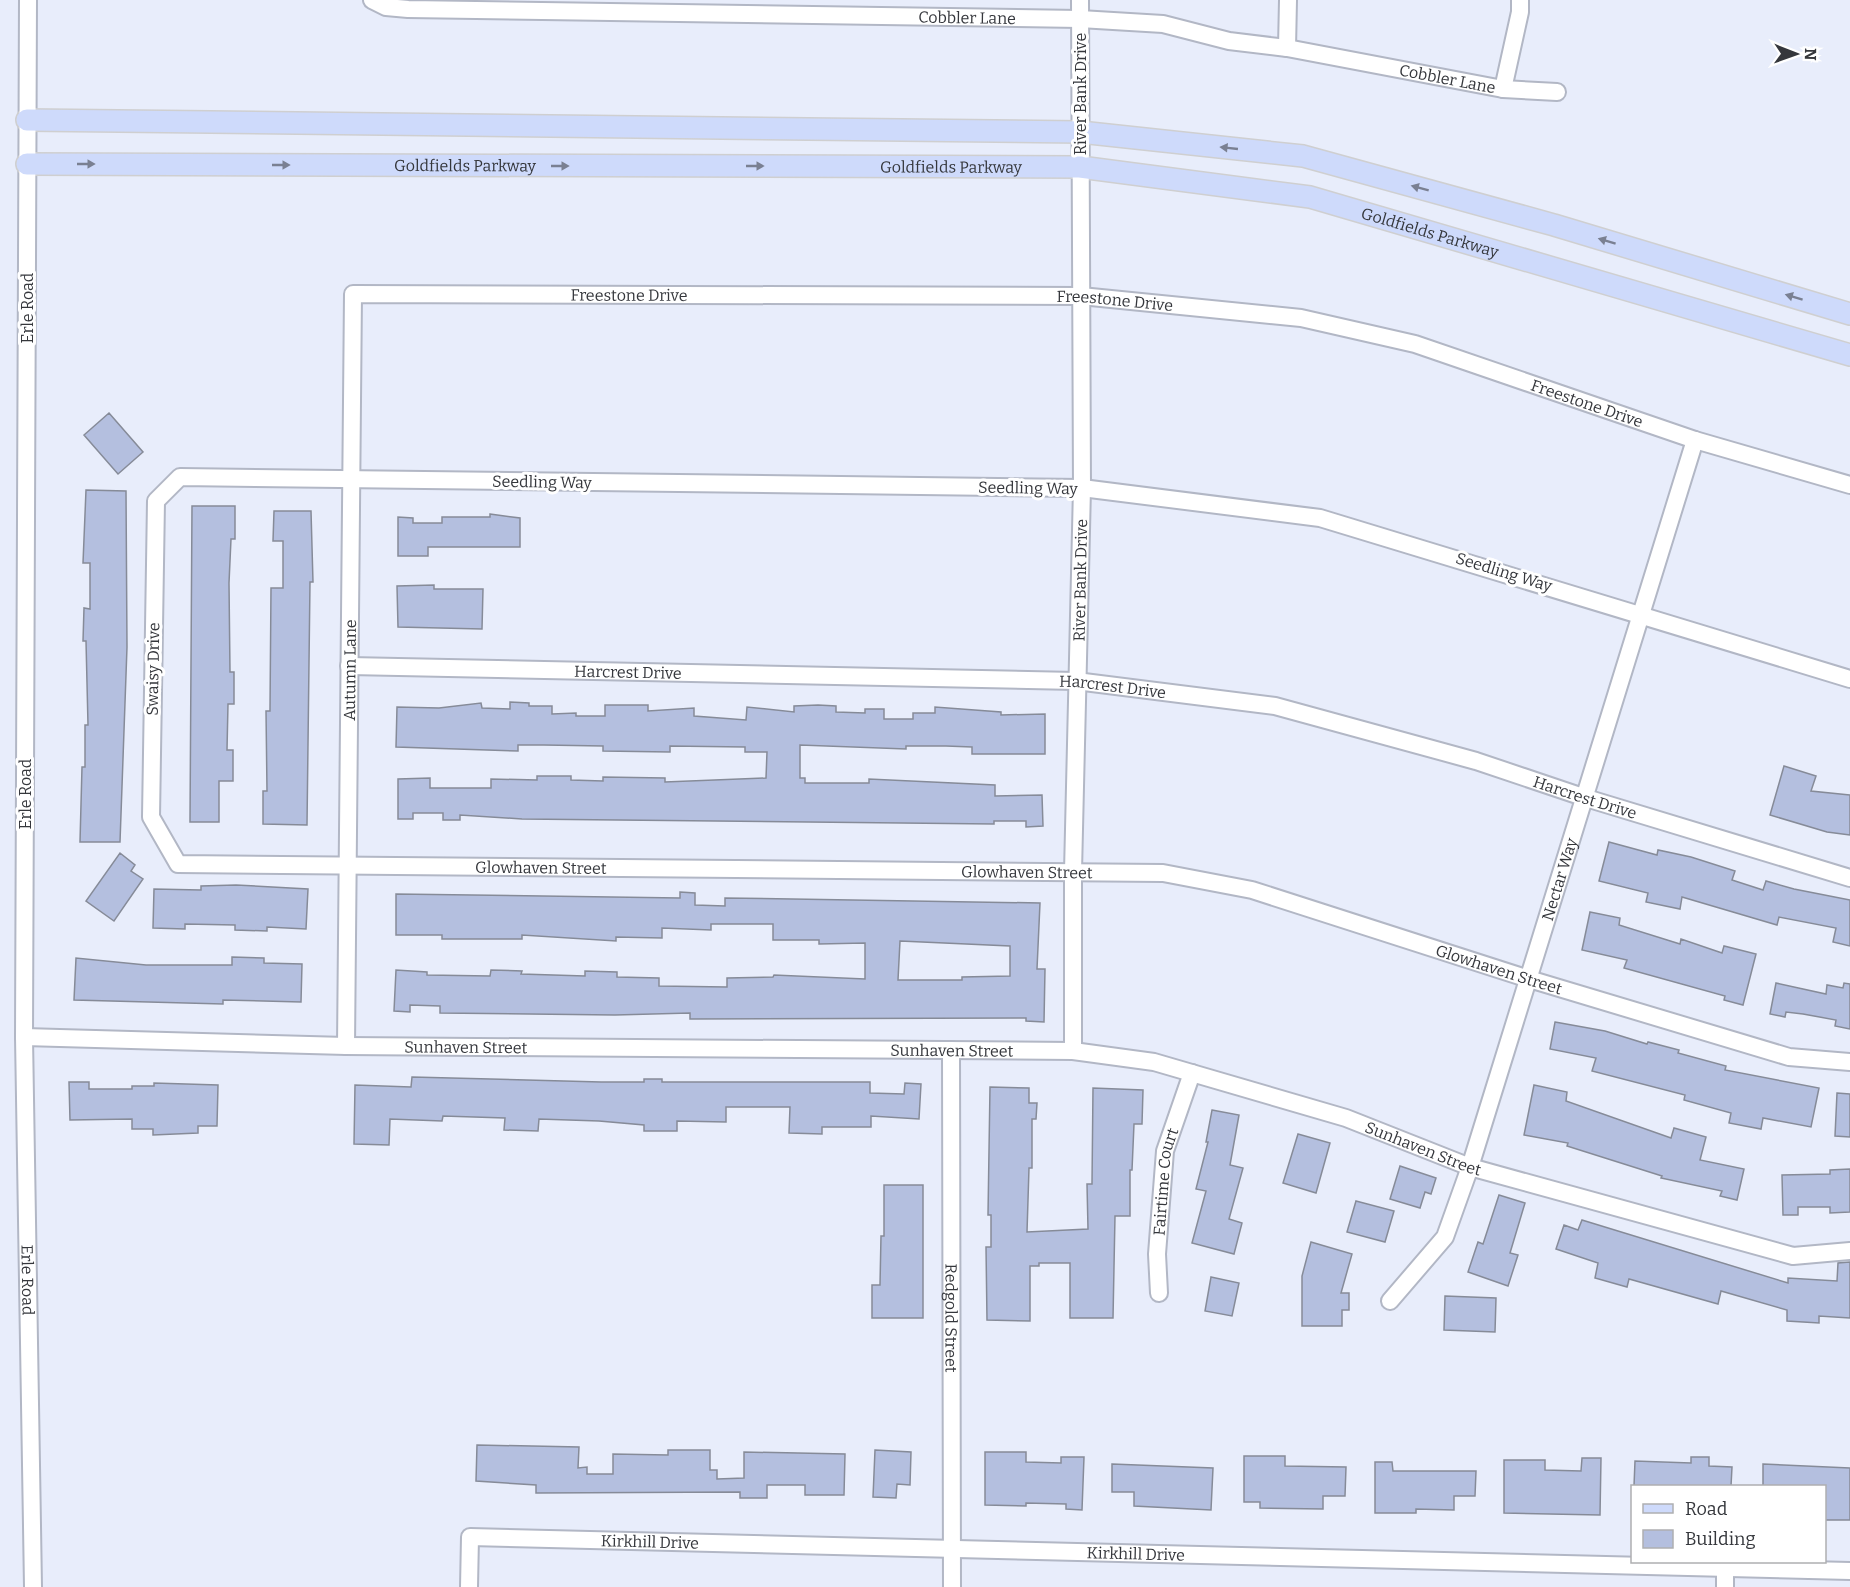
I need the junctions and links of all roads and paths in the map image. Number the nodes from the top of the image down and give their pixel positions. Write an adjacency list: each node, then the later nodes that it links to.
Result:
1 (28, 0): 11 (street, Erle Road)
2 (372, 0): 6 (street, Cobbler Lane)
3 (1080, 0): 7 (street, River Bank Drive)
4 (1288, 0): 8 (street)
5 (1520, 0): 9 (street)
6 (634, 6): 7 (street, Cobbler Lane)
7 (1080, 19): 8 (street, Cobbler Lane); 12 (street, River Bank Drive)
8 (1287, 48): 9 (street, Cobbler Lane)
9 (1503, 89): 10 (street, Cobbler Lane)
10 (1557, 92)
11 (27, 120): 12 (main road); 13 (street, Erle Road)
12 (1080, 132): 14 (street, River Bank Drive); 17 (main road, one-way to 12)
13 (27, 164): 14 (main road, Goldfields Parkway, one-way to 14); 34 (street, Erle Road)
14 (1080, 167): 16 (street, River Bank Drive); 18 (main road, Goldfields Parkway)
15 (353, 294): 16 (street, Freestone Drive); 21 (street, Autumn Lane)
16 (1081, 296): 19 (street, Freestone Drive); 23 (street, River Bank Drive)
17 (1850, 314)
18 (1850, 355)
19 (1695, 440): 22 (street, Freestone Drive); 24 (street, Nectar Way)
20 (180, 477): 21 (street, Seedling Way); 29 (street, Swaisy Drive)
21 (351, 480): 23 (street, Seedling Way); 25 (street, Autumn Lane)
22 (1850, 484)
23 (1082, 488): 24 (street, Seedling Way); 27 (street, River Bank Drive)
24 (1639, 613): 26 (street, Seedling Way); 28 (street, Nectar Way)
25 (350, 666): 27 (street, Harcrest Drive); 30 (street, Autumn Lane)
26 (1850, 679)
27 (1076, 681): 28 (street, Harcrest Drive); 31 (street, River Bank Drive)
28 (1586, 798): 32 (street, Harcrest Drive); 33 (street, Nectar Way)
29 (178, 864): 30 (street, Glowhaven Street)
30 (348, 865): 31 (street, Glowhaven Street); 35 (street, Autumn Lane)
31 (1073, 872): 33 (street, Glowhaven Street); 37 (street, River Bank Drive)
32 (1850, 878)
33 (1529, 979): 38 (street, Glowhaven Street); 40 (street, Nectar Way)
34 (24, 1037): 35 (street, Sunhaven Street); 47 (street, Erle Road)
35 (346, 1046): 36 (street, Sunhaven Street)
36 (951, 1050): 37 (street, Sunhaven Street); 44 (street, Redgold Street)
37 (1073, 1051): 39 (street, Sunhaven Street)
38 (1850, 1062)
39 (1192, 1073): 40 (street, Sunhaven Street); 42 (street, Fairtime Court)
40 (1470, 1167): 41 (street, Sunhaven Street); 43 (street, Nectar Way)
41 (1850, 1251)
42 (1159, 1293)
43 (1390, 1301)
44 (951, 1547): 45 (street, Kirkhill Drive); 48 (street, Kirkhill Drive); 49 (street, Redgold Street)
45 (1725, 1568): 46 (street, Kirkhill Drive); 50 (street)
46 (1850, 1571)
47 (33, 1587)
48 (469, 1587)
49 (952, 1587)
50 (1725, 1587)

